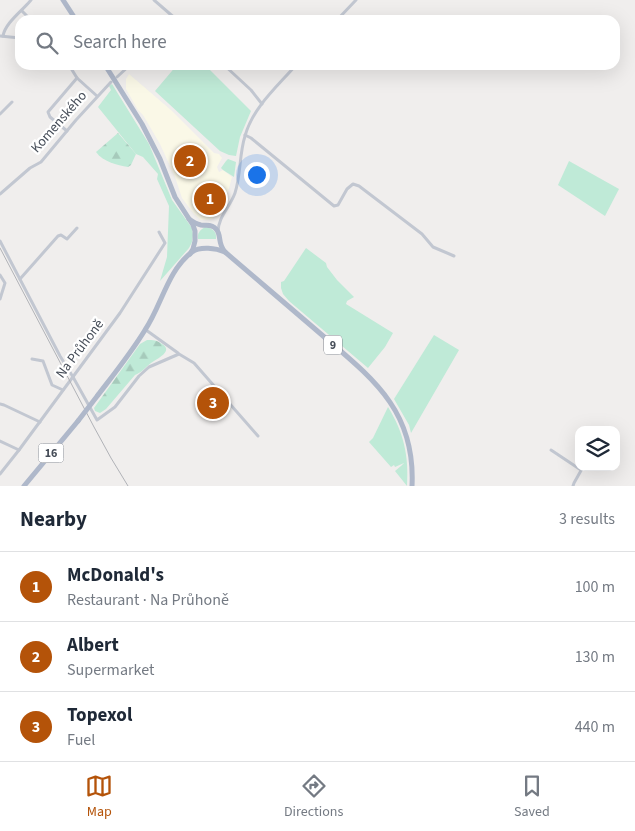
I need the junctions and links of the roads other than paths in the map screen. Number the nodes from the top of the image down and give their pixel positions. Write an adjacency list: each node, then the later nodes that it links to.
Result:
1 (31, 0): 5 (street)
2 (63, 0): 8 (main road)
3 (154, 0): 9 (street)
4 (356, 0): 10 (street)
5 (22, 11): 6 (street); 7 (street)
6 (18, 15)
7 (26, 15)
8 (73, 15)
9 (171, 15)
10 (342, 15)
11 (15, 18): 12 (street)
12 (1, 36): 13 (street)
13 (15, 37)
14 (72, 70): 20 (street)
15 (108, 70): 32 (main road)
16 (125, 70): 19 (street)
17 (229, 70): 24 (street)
18 (292, 70): 24 (street)
19 (117, 77)
20 (78, 78): 22 (street); 26 (street)
21 (111, 82): 22 (street, Komenského)
22 (97, 96): 28 (street, Komenského)
23 (12, 102): 25 (street)
24 (262, 104): 29 (street)
25 (0, 114)
26 (48, 114): 27 (street); 28 (street)
27 (42, 115)
28 (67, 131): 30 (street, Komenského)
29 (245, 135): 31 (street); 44 (street)
30 (0, 194)
31 (221, 218): 33 (street); 36 (street)
32 (189, 219): 33 (main road); 37 (main road)
33 (207, 225): 36 (main road); 37 (main road)
34 (77, 228): 46 (street)
35 (158, 232): 51 (street, Na Průhoně)
36 (218, 232): 38 (main road, 9)
37 (195, 236): 41 (main road); 43 (main road, 16)
38 (219, 239): 40 (main road); 42 (main road, 9)
39 (0, 242): 46 (street)
40 (211, 248): 41 (main road, 9); 42 (main road, 9)
41 (204, 249): 43 (main road)
42 (225, 252): 63 (main road, 9)
43 (190, 254): 48 (main road, 16)
44 (454, 256)
45 (0, 275): 47 (street)
46 (20, 279): 51 (street)
47 (0, 299)
48 (146, 330): 49 (street); 62 (main road, 16, bridge)
49 (179, 354): 51 (street); 55 (street)
50 (32, 359): 52 (street)
51 (73, 377): 52 (street, Na Průhoně)
52 (64, 390): 54 (street, Na Průhoně)
53 (0, 404): 54 (street)
54 (40, 422): 57 (street, Na Průhoně)
55 (258, 436)
56 (0, 441): 57 (street)
57 (19, 450): 61 (street, Na Průhoně)
58 (551, 450): 59 (street)
59 (575, 465)
60 (581, 471): 64 (street)
61 (0, 474)
62 (24, 486)
63 (412, 486)
64 (573, 486)

